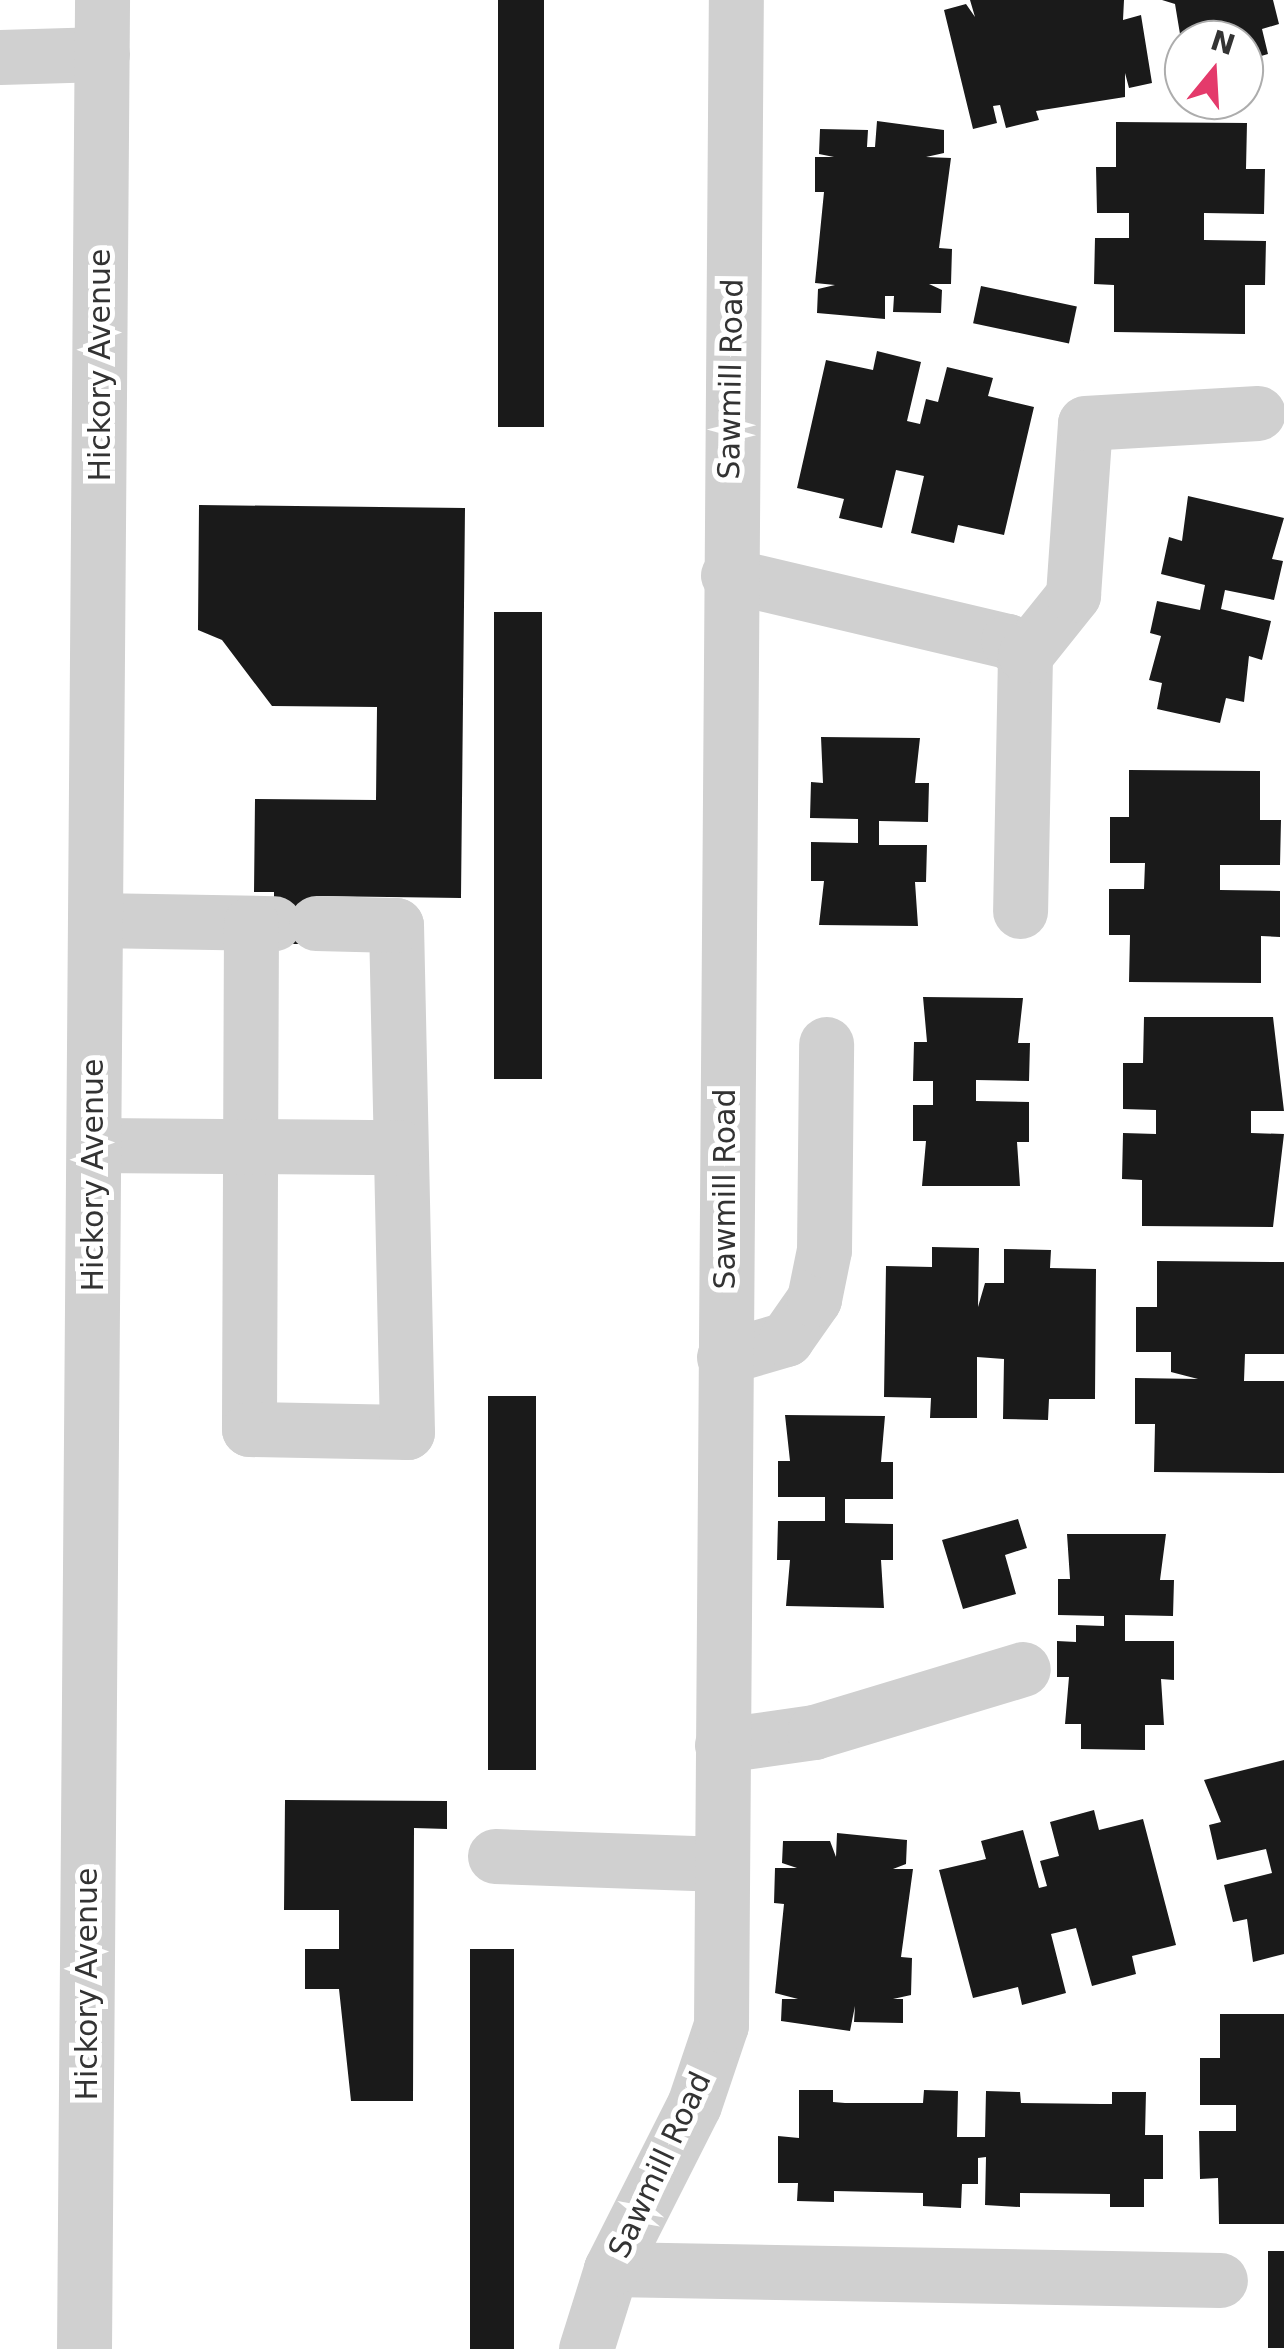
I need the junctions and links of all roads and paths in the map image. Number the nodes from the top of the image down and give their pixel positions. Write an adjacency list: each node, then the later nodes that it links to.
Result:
1 (102, 0): 3 (street, Hickory Avenue)
2 (736, 0): 6 (street, Sawmill Road)
3 (102, 54): 4 (street); 9 (street, Hickory Avenue)
4 (0, 57)
5 (1258, 412): 7 (street)
6 (728, 575): 7 (street); 15 (street, Sawmill Road)
7 (1025, 655): 8 (street)
8 (1020, 911)
9 (96, 920): 10 (street); 12 (street, Hickory Avenue)
10 (280, 923): 13 (street); 14 (street)
11 (826, 1044): 15 (street)
12 (94, 1145): 13 (street); 22 (street, Hickory Avenue)
13 (250, 1145): 14 (street); 14 (street)
14 (399, 1146)
15 (724, 1357): 17 (street, Sawmill Road)
16 (1024, 1668): 17 (street)
17 (722, 1746): 19 (street, Sawmill Road)
18 (495, 1856): 19 (street)
19 (722, 1864): 20 (street, Sawmill Road)
20 (610, 2269): 21 (street); 23 (street, Sawmill Road)
21 (1220, 2280)
22 (84, 2349)
23 (586, 2349)

